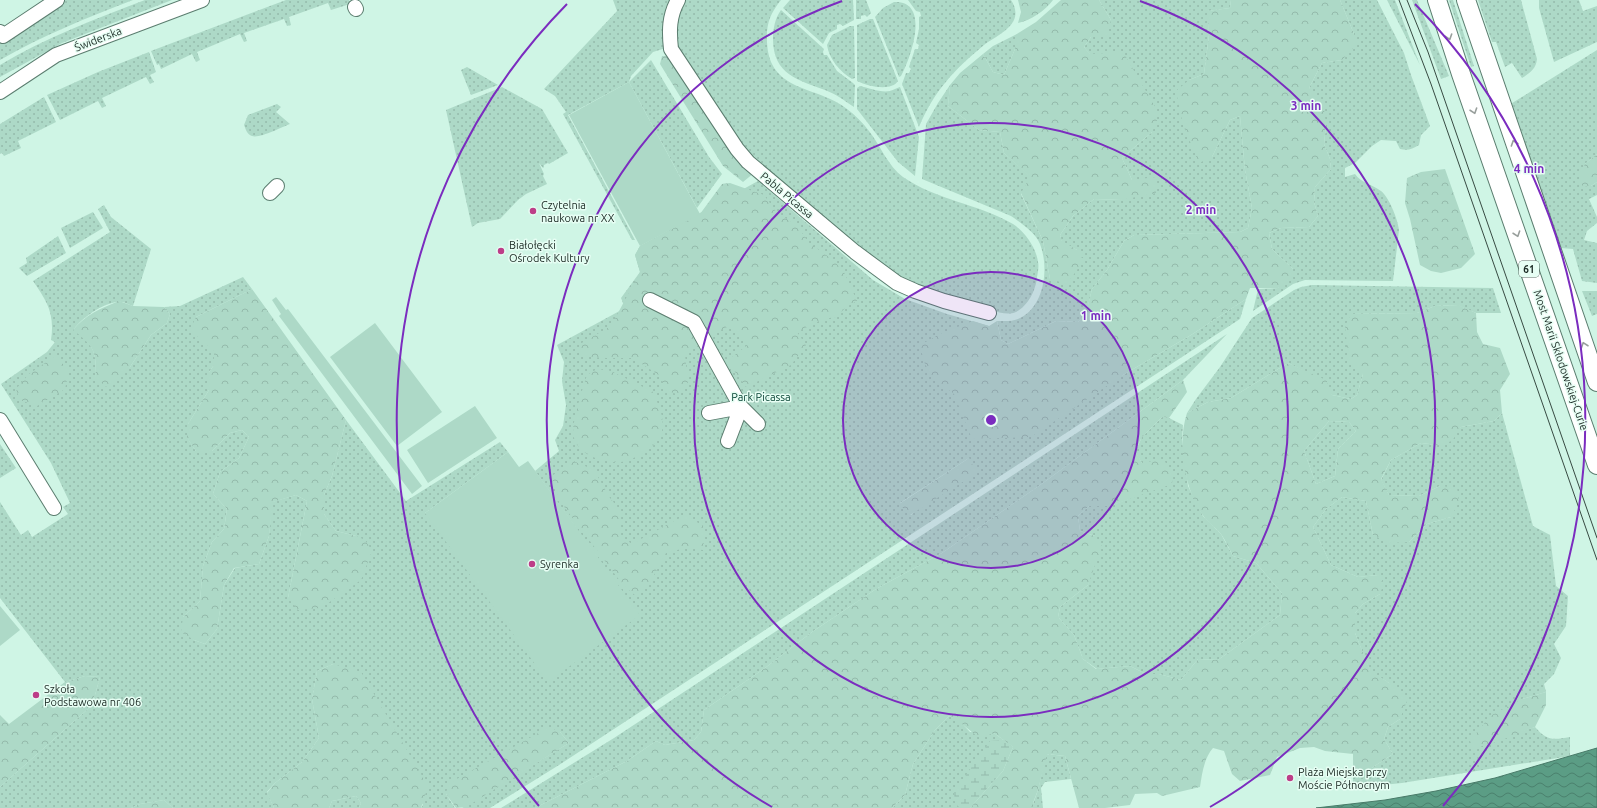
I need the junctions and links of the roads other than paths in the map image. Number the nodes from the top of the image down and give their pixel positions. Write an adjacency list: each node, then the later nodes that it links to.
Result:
1 (57, 0): 6 (street)
2 (202, 0): 7 (street, Świderska)
3 (678, 0): 9 (street, Pabla Picassa)
4 (1437, 0): 16 (main road, Most Marii Skłodowskiej-Curie / 61, one-way to 16)
5 (1466, 0): 10 (main road, 61, one-way to 5)
6 (1, 34)
7 (0, 92)
8 (650, 300): 11 (street)
9 (988, 313)
10 (1597, 382)
11 (745, 408): 12 (street); 14 (street); 15 (street)
12 (709, 413)
13 (0, 420): 17 (street)
14 (758, 424)
15 (728, 441)
16 (1597, 465)
17 (54, 508)

